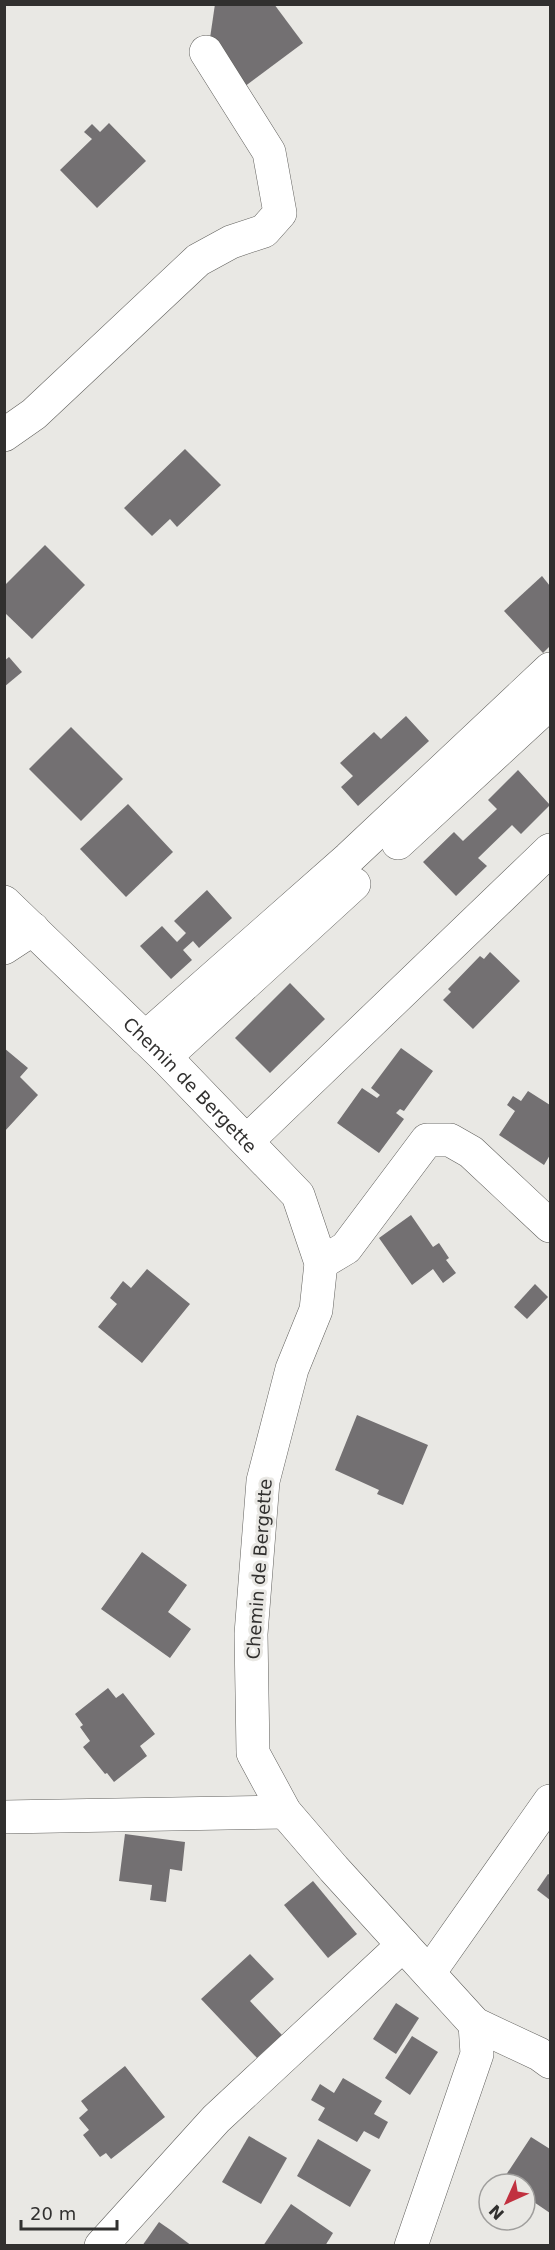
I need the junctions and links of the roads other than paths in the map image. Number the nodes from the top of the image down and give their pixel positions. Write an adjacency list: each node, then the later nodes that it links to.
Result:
1 (206, 52): 2 (street)
2 (4, 435)
3 (550, 669): 9 (street)
4 (550, 703): 9 (street)
5 (550, 850): 10 (street)
6 (4, 902): 7 (street, Chemin de Bergette)
7 (33, 929): 8 (street); 9 (street, Chemin de Bergette)
8 (4, 948)
9 (155, 1048): 10 (street, Chemin de Bergette)
10 (247, 1141): 12 (street, Chemin de Bergette)
11 (550, 1226): 12 (street)
12 (321, 1263): 14 (street, Chemin de Bergette)
13 (550, 1801): 17 (street)
14 (285, 1812): 15 (street); 16 (street, Chemin de Bergette)
15 (4, 1817)
16 (403, 1946): 17 (street, Chemin de Bergette); 20 (street)
17 (429, 1973): 18 (street, Chemin de Bergette)
18 (475, 2024): 19 (street, Chemin de Bergette); 21 (street)
19 (547, 2052)
20 (101, 2246)
21 (411, 2246)

